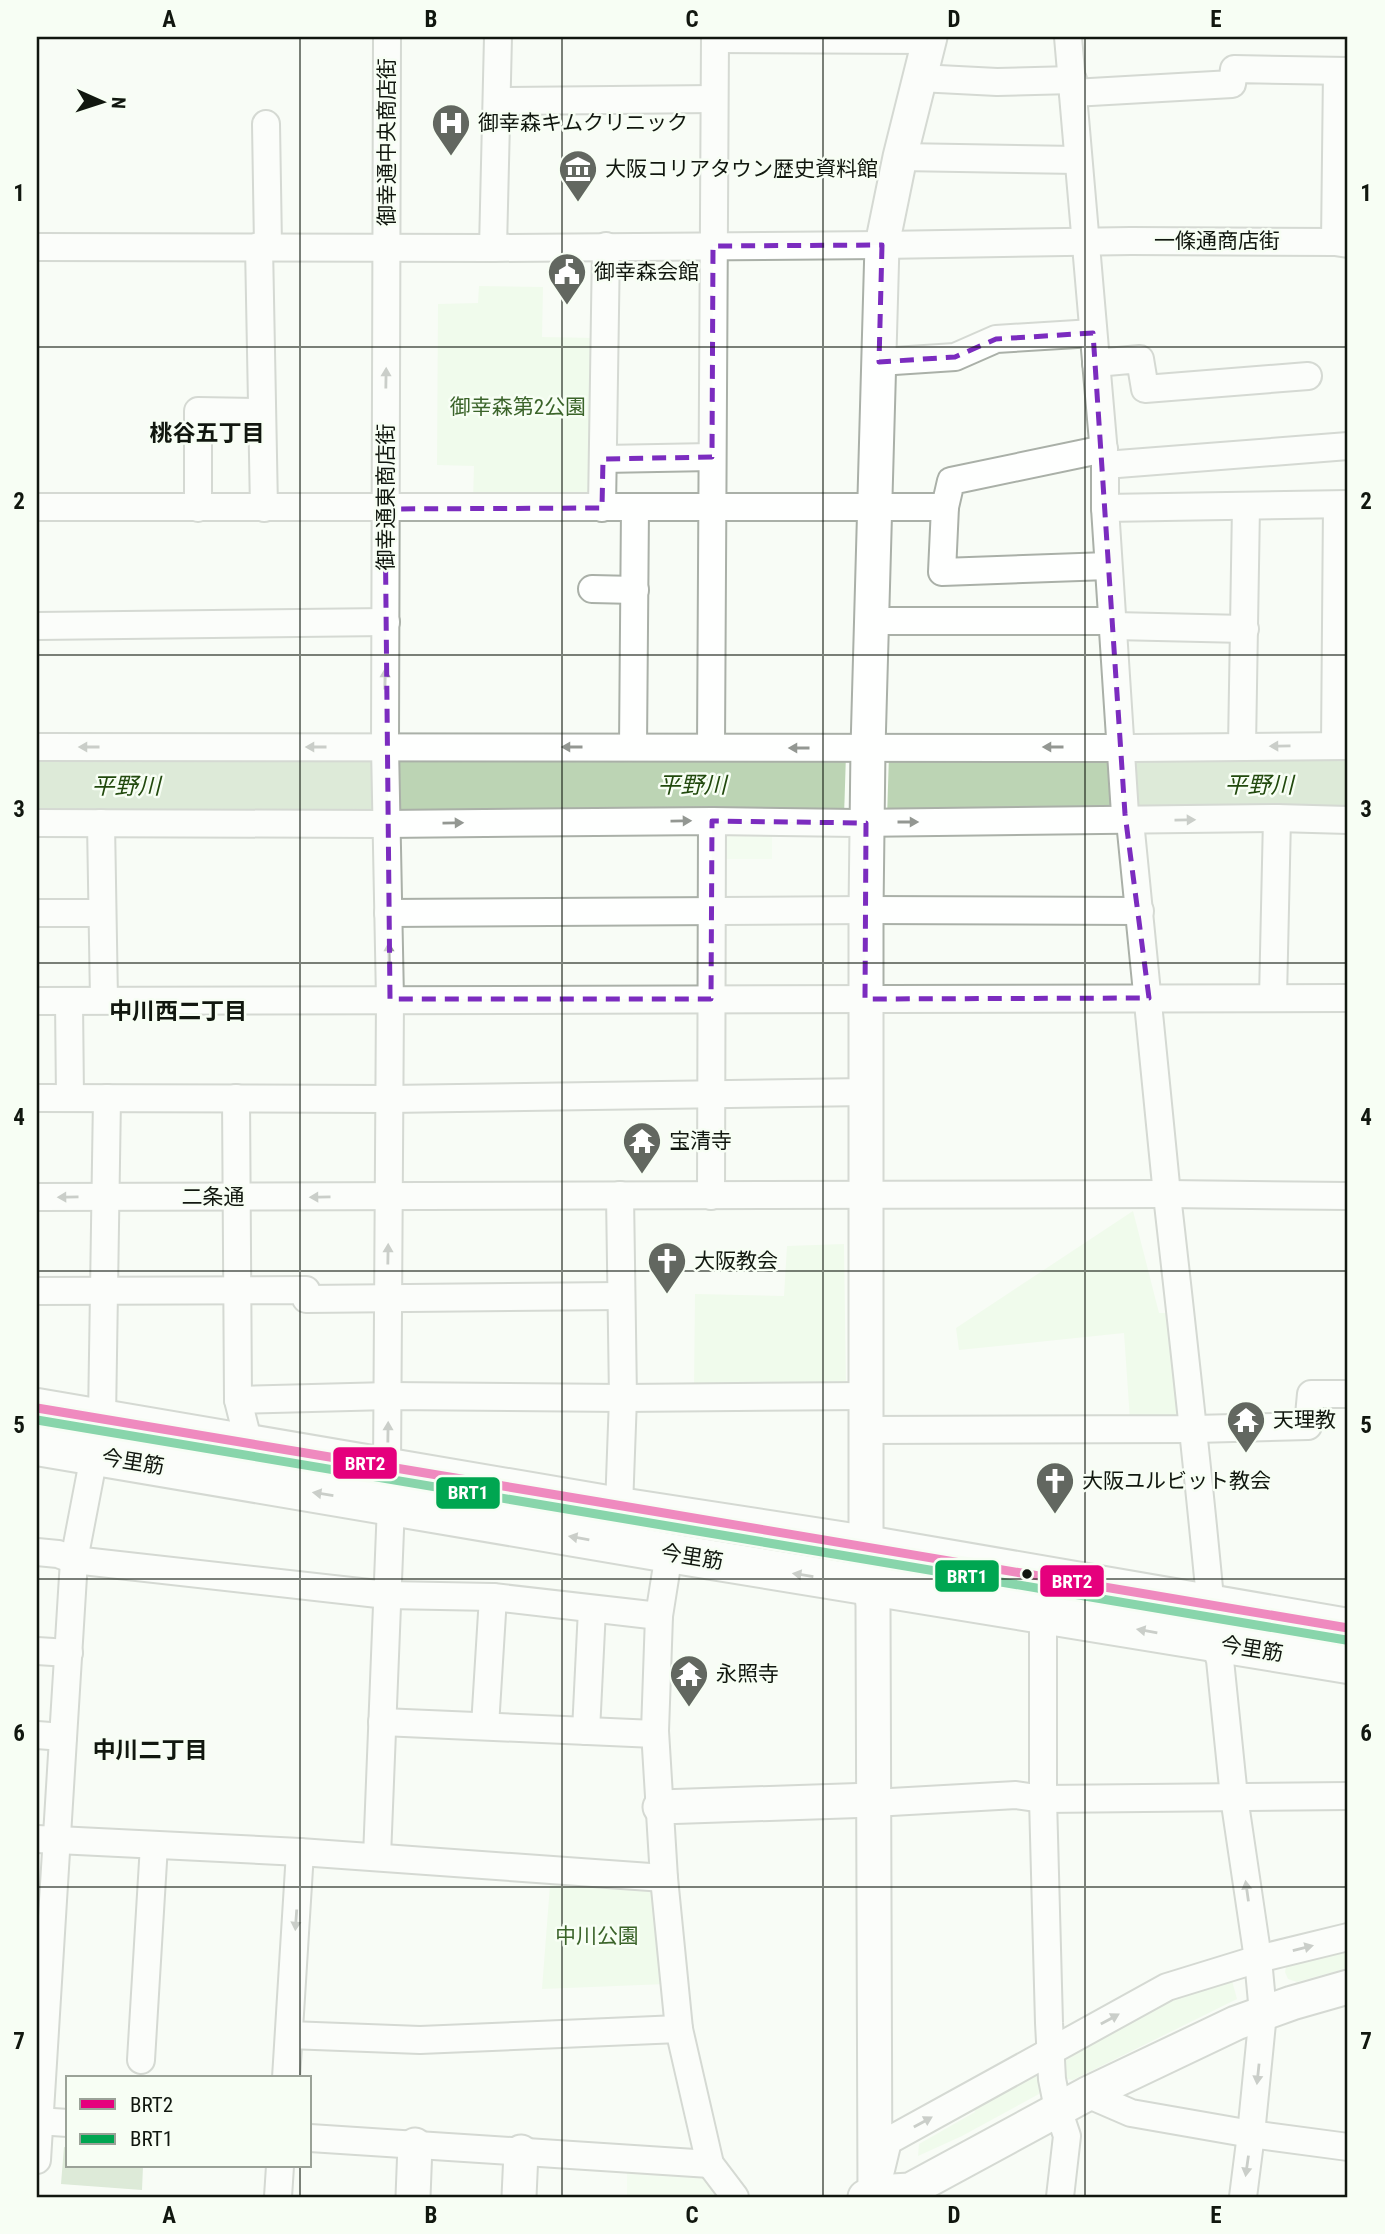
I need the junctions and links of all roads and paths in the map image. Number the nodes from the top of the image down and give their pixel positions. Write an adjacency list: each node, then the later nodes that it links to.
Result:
1 (387, 37): 21 (street, 御幸通中央商店街)
2 (498, 37): 10 (street)
3 (1068, 37): 8 (street)
4 (715, 38): 5 (street); 9 (street)
5 (930, 38): 7 (street)
6 (1342, 71): 8 (street); 15 (street)
7 (919, 78): 8 (street); 12 (street)
8 (1073, 86): 13 (street)
9 (714, 99): 10 (street); 19 (street)
10 (498, 102): 22 (street)
11 (266, 124): 17 (street)
12 (900, 157): 13 (street); 16 (street)
13 (1077, 160): 14 (street)
14 (1086, 243): 15 (street, 一條通商店街); 16 (street, 一條通商店街); 23 (street)
15 (1342, 243)
16 (882, 245): 19 (street, 一條通商店街); 24 (street)
17 (263, 246): 20 (street, 一條通商店街); 21 (street, 一條通商店街); 27 (street)
18 (606, 246): 19 (street, 一條通商店街); 22 (street, 一條通商店街); 31 (street)
19 (713, 246): 29 (street)
20 (37, 247)
21 (387, 247): 22 (street, 一條通商店街); 43 (street, 御幸通東商店街, one-way to 21)
22 (494, 247)
23 (1094, 333): 24 (street); 25 (street)
24 (879, 362): 41 (street)
25 (1096, 363): 26 (street); 30 (street)
26 (1308, 376)
27 (262, 412): 37 (street); 38 (street)
28 (1348, 446): 30 (street)
29 (712, 457): 31 (street); 35 (street)
30 (1104, 457): 36 (street); 42 (street)
31 (603, 459): 39 (street)
32 (1343, 505): 33 (street); 52 (street)
33 (1247, 506): 42 (street); 51 (street)
34 (37, 507): 37 (street)
35 (711, 507): 40 (street); 41 (street); 55 (street)
36 (945, 507): 41 (street); 44 (street)
37 (198, 508): 38 (street)
38 (264, 508): 43 (street)
39 (602, 508): 40 (street); 43 (street)
40 (635, 508): 46 (street)
41 (874, 508): 47 (street)
42 (1105, 508): 44 (street)
43 (385, 509): 48 (street, 御幸通東商店街)
44 (1108, 566): 49 (street)
45 (592, 589): 46 (street)
46 (635, 590): 54 (street)
47 (872, 621): 49 (street); 59 (street)
48 (386, 622): 50 (street); 57 (street, 御幸通東商店街, one-way to 48)
49 (1114, 624): 51 (street); 58 (street)
50 (37, 626)
51 (1245, 629): 56 (street)
52 (1342, 746): 56 (street, one-way to 56)
53 (37, 747): 57 (street, one-way to 53)
54 (633, 747): 55 (street); 57 (street, one-way to 57)
55 (711, 747): 59 (street, one-way to 55)
56 (1242, 747): 58 (street)
57 (384, 750): 64 (street, 御幸通東商店街)
58 (1122, 750): 59 (street, one-way to 59); 60 (street)
59 (868, 751): 62 (street)
60 (1128, 818): 61 (street, one-way to 61); 62 (street, one-way to 60); 69 (street)
61 (1278, 818): 63 (street); 75 (street)
62 (866, 820): 65 (street); 68 (street)
63 (1348, 820)
64 (385, 821): 65 (street, one-way to 65); 67 (street); 73 (street, 御幸通東商店街)
65 (712, 821): 70 (street)
66 (37, 823): 67 (street)
67 (101, 823): 72 (street)
68 (866, 910): 69 (street); 70 (street); 79 (street)
69 (1140, 911): 74 (street)
70 (711, 912): 73 (street); 78 (street)
71 (37, 913): 72 (street)
72 (103, 913): 80 (street)
73 (388, 913): 77 (street, 御幸通東商店街, one-way to 73)
74 (1149, 998): 75 (street); 79 (street); 90 (street)
75 (1273, 998): 76 (street)
76 (1348, 998)
77 (390, 999): 78 (street); 80 (street); 89 (street, 御幸通東商店街)
78 (711, 999): 79 (street); 84 (street)
79 (865, 999): 83 (street)
80 (104, 1000): 82 (street)
81 (37, 1001): 82 (street)
82 (69, 1001): 86 (street)
83 (866, 1092): 84 (street); 92 (street)
84 (711, 1096): 89 (street); 95 (street)
85 (37, 1098): 86 (street)
86 (70, 1098): 87 (street)
87 (107, 1098): 88 (street); 93 (street)
88 (236, 1098): 89 (street); 98 (street)
89 (389, 1099): 94 (street, 御幸通東商店街)
90 (1167, 1194): 92 (street, 二条通); 96 (street, 二条通); 111 (street)
91 (620, 1195): 94 (street, 二条通); 95 (street, 二条通); 102 (street)
92 (865, 1195): 95 (street, 二条通); 106 (street)
93 (106, 1196): 97 (street, 二条通, one-way to 97); 98 (street, 二条通); 99 (street)
94 (388, 1196): 98 (street, 二条通, one-way to 98); 103 (street, 御幸通東商店街, one-way to 94)
95 (711, 1196)
96 (1348, 1196)
97 (37, 1197)
98 (237, 1198): 100 (street)
99 (104, 1290): 100 (street); 101 (street); 110 (street)
100 (238, 1290): 103 (street); 108 (street)
101 (37, 1291)
102 (621, 1296): 103 (street); 107 (street)
103 (387, 1299): 105 (street, 御幸通東商店街)
104 (1348, 1394): 111 (street)
105 (389, 1395): 107 (street); 108 (street); 116 (street, 御幸通東商店街, one-way to 105)
106 (865, 1396): 107 (street); 112 (street)
107 (623, 1398): 117 (street)
108 (238, 1400): 113 (street)
109 (37, 1408): 110 (main road, 今里筋)
110 (102, 1419): 113 (main road, 今里筋)
111 (1195, 1429): 112 (street); 125 (street)
112 (865, 1430): 118 (street)
113 (249, 1444): 116 (main road, 今里筋)
114 (37, 1446): 115 (main road, 今里筋)
115 (94, 1456): 116 (main road, 今里筋, one-way to 115); 121 (street)
116 (389, 1486): 117 (main road, 今里筋); 120 (main road, 今里筋, one-way to 116); 123 (street, 御幸通東商店街)
117 (619, 1507): 118 (main road, 今里筋)
118 (866, 1545): 122 (street); 125 (main road, 今里筋)
119 (37, 1552): 121 (street)
120 (669, 1553): 122 (main road, 今里筋, one-way to 120); 128 (street)
121 (74, 1560): 123 (street); 132 (street)
122 (871, 1586): 127 (main road, 今里筋); 143 (street)
123 (387, 1595): 124 (street); 134 (street, 御幸通東商店街)
124 (493, 1597): 126 (street); 135 (street)
125 (1211, 1605): 129 (main road, 今里筋); 131 (street)
126 (592, 1609): 128 (street); 136 (street)
127 (1043, 1614): 131 (main road, 今里筋, one-way to 127); 142 (street)
128 (659, 1616): 137 (street)
129 (1348, 1628)
130 (37, 1651): 132 (street)
131 (1217, 1651): 133 (main road, 今里筋); 141 (street)
132 (69, 1653): 139 (street)
133 (1348, 1664)
134 (382, 1722): 135 (street); 148 (street, 御幸通東商店街)
135 (485, 1726): 136 (street)
136 (586, 1731): 137 (street)
137 (655, 1734): 144 (street)
138 (37, 1735): 139 (street)
139 (63, 1737): 145 (street)
140 (1348, 1796): 141 (street)
141 (1234, 1797): 142 (street); 152 (street, one-way to 141)
142 (1043, 1799): 143 (street); 157 (street)
143 (873, 1801): 144 (street); 172 (street)
144 (660, 1807): 149 (street)
145 (47, 1840): 146 (street); 150 (street)
146 (154, 1845): 147 (street); 158 (street)
147 (300, 1852): 148 (street); 156 (street, one-way to 156)
148 (377, 1857): 149 (street)
149 (664, 1878): 155 (street)
150 (44, 1931): 162 (street)
151 (1348, 1937): 152 (street, one-way to 151)
152 (1258, 1959): 154 (street); 157 (street, one-way to 152)
153 (1348, 1987): 154 (street)
154 (1263, 2013): 160 (street); 164 (street, one-way to 164)
155 (679, 2029): 156 (street); 170 (street)
156 (289, 2035): 159 (street)
157 (1050, 2052): 161 (street); 172 (street, one-way to 157)
158 (141, 2060)
159 (286, 2076)
160 (1087, 2094): 161 (street); 164 (street)
161 (1058, 2109): 172 (street); 177 (street)
162 (38, 2121): 163 (street); 169 (street)
163 (66, 2123)
164 (1251, 2134): 167 (street); 178 (street, one-way to 178)
165 (312, 2138): 166 (street)
166 (415, 2145): 168 (street); 174 (street)
167 (1348, 2147)
168 (522, 2152): 170 (street); 175 (street)
169 (37, 2160)
170 (710, 2164): 176 (street)
171 (280, 2168): 173 (street)
172 (872, 2196)
173 (278, 2197)
174 (413, 2197)
175 (519, 2197)
176 (736, 2197)
177 (1059, 2197)
178 (1243, 2197)

